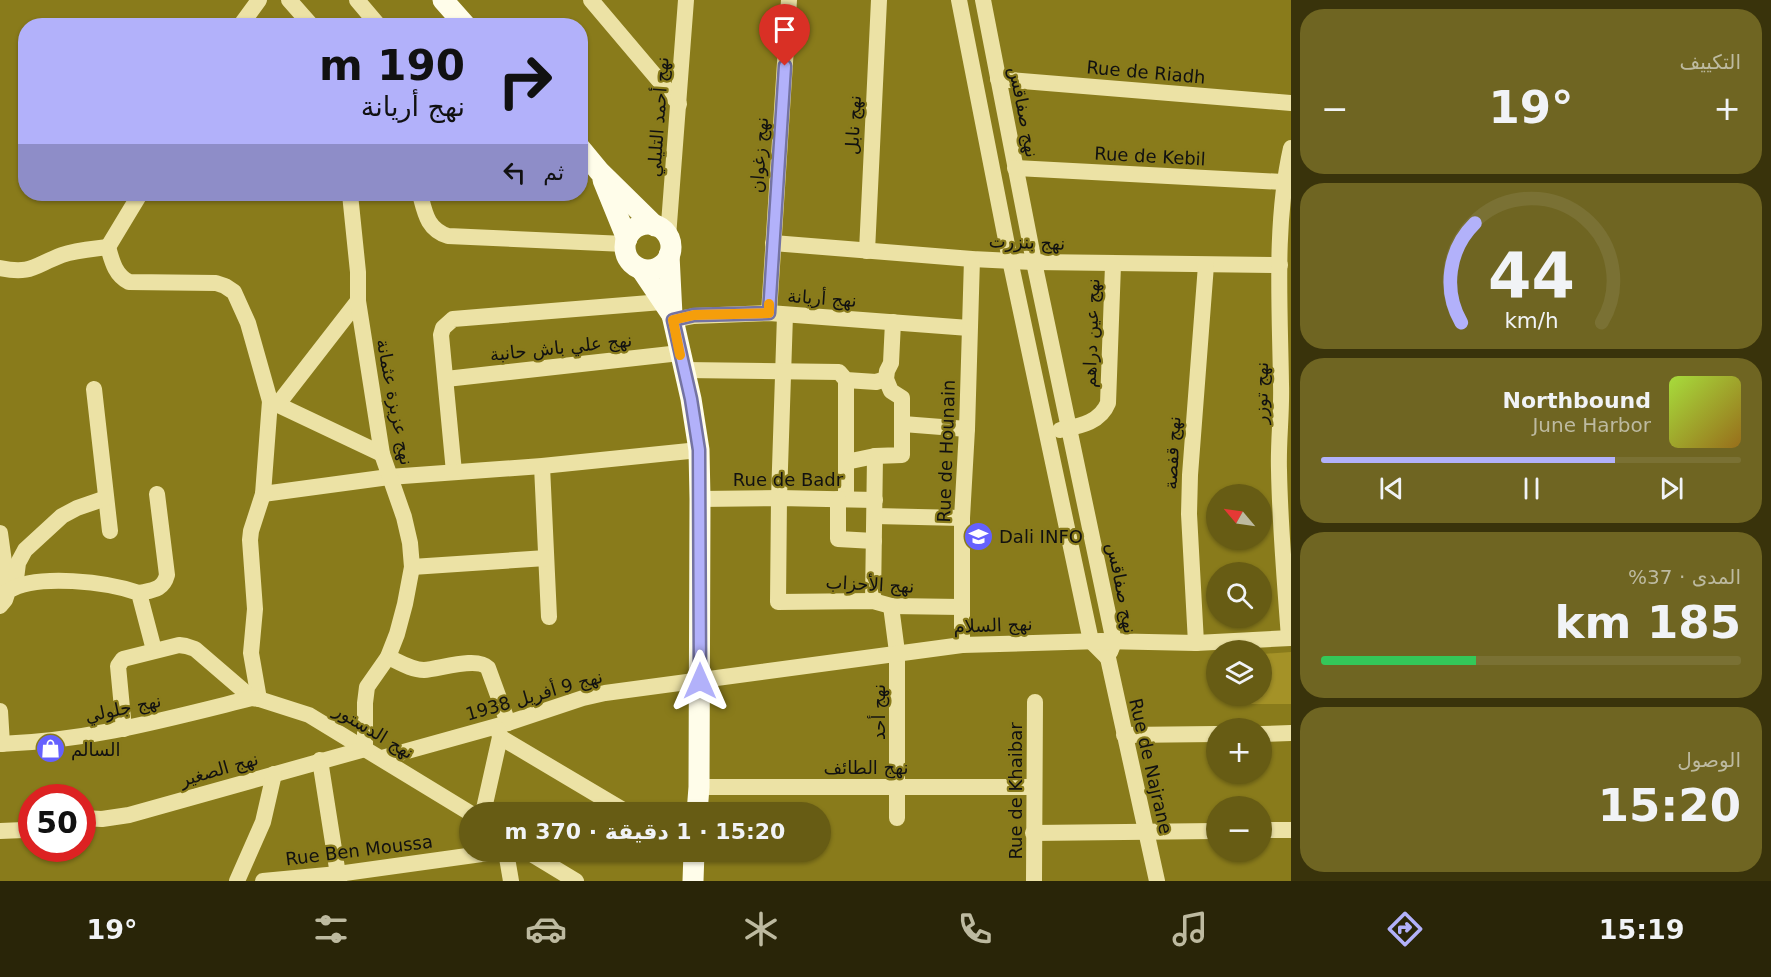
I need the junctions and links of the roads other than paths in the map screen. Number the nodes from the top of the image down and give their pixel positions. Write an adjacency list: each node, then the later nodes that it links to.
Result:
1 (259, 0): 12 (street)
2 (289, 0): 13 (street)
3 (357, 0): 14 (street)
4 (443, 0): 15 (main road)
5 (459, 0): 16 (main road)
6 (591, 0): 19 (street)
7 (686, 0): 19 (street, نهج أحمد التليلي)
8 (789, 0): 30 (street, نهج زغوان)
9 (879, 0): 32 (street, نهج نابل)
10 (959, 0): 34 (street)
11 (983, 0): 17 (street, نهج صفاقس)
12 (246, 18)
13 (305, 18)
14 (372, 18)
15 (459, 18)
16 (474, 18)
17 (998, 79): 18 (street, Rue de Riadh); 22 (street, نهج صفاقس)
18 (1291, 103)
19 (680, 104): 28 (street, نهج أحمد التليلي)
20 (1291, 148): 24 (street, نهج توزر)
21 (588, 158): 23 (main road)
22 (1015, 168): 24 (street, Rue de Kebil); 35 (street, نهج صفاقس)
23 (599, 171): 28 (main road); 29 (main road)
24 (1283, 182): 38 (street, نهج توزر)
25 (136, 201): 31 (street)
26 (351, 201): 41 (street, نهج عزيزة عثمانة)
27 (422, 201): 29 (street)
28 (664, 239): 29 (main road); 40 (main road); 42 (main road)
29 (626, 242): 40 (main road)
30 (773, 243): 32 (street, نهج بنزرت); 43 (street, نهج زغوان)
31 (108, 247): 39 (street); 52 (street)
32 (867, 251): 33 (street, نهج بنزرت)
33 (972, 259): 34 (street, نهج بنزرت); 45 (street, Rue de Hounain)
34 (1010, 260): 35 (street, نهج بنزرت); 56 (street)
35 (1034, 262): 36 (street, نهج بنزرت); 54 (street, نهج صفاقس)
36 (1113, 265): 37 (street, نهج بنزرت); 54 (street, نهج عين دراهم)
37 (1206, 265): 38 (street, نهج بنزرت); 87 (street, نهج قفصة)
38 (1280, 265): 84 (street, نهج توزر)
39 (0, 268)
40 (641, 269): 42 (main road)
41 (357, 301): 52 (street); 58 (street, نهج عزيزة عثمانة)
42 (669, 312): 43 (street, نهج أريانة); 46 (main road); 48 (street, نهج أريانة)
43 (777, 314): 44 (street, نهج أريانة); 47 (street, نهج زغوان)
44 (893, 322): 45 (street, نهج أريانة); 49 (street)
45 (969, 328): 55 (street, Rue de Hounain)
46 (682, 362): 47 (street, نهج علي باش حانبة); 48 (street, نهج علي باش حانبة); 57 (main road)
47 (784, 371): 50 (street, نهج علي باش حانبة); 67 (street, نهج زغوان)
48 (446, 379): 62 (street, نهج أريانة)
49 (886, 379): 50 (street, نهج علي باش حانبة); 53 (street)
50 (846, 381): 60 (street)
51 (94, 389): 66 (street)
52 (274, 402): 58 (street); 65 (street)
53 (903, 424): 55 (street); 59 (street)
54 (1069, 428): 56 (street, نهج عين دراهم); 86 (street, نهج صفاقس)
55 (968, 429): 71 (street, Rue de Hounain)
56 (1047, 433): 85 (street)
57 (699, 450): 61 (street); 68 (main road)
58 (382, 454): 63 (street, نهج عزيزة عثمانة)
59 (875, 456): 60 (street); 70 (street)
60 (846, 462): 69 (street)
61 (542, 466): 62 (street); 75 (street)
62 (454, 472): 63 (street)
63 (389, 477): 65 (street); 76 (street, نهج عزيزة عثمانة)
64 (157, 494): 77 (street)
65 (263, 494): 94 (street)
66 (106, 498): 72 (street); 78 (street)
67 (779, 498): 68 (street, Rue de Badr); 69 (street, Rue de Badr); 80 (street, نهج زغوان)
68 (700, 499): 93 (main road)
69 (842, 499): 70 (street, Rue de Badr); 74 (street)
70 (875, 508): 71 (street, Rue de Badr); 74 (street)
71 (962, 518): 82 (street, Rue de Hounain)
72 (110, 531)
73 (0, 533): 78 (street)
74 (874, 541): 79 (street)
75 (546, 558): 76 (street); 83 (street)
76 (412, 567): 91 (street, نهج عزيزة عثمانة)
77 (139, 593): 78 (street); 89 (street)
78 (8, 595)
79 (873, 601): 80 (street, نهج الأحزاب); 81 (street, نهج الأحزاب)
80 (778, 602)
81 (891, 606): 82 (street, نهج الأحزاب); 90 (street, نهج أحد)
82 (961, 607): 88 (street, Rue de Hounain)
83 (549, 617)
84 (1290, 638): 87 (street, نهج السلام)
85 (1091, 641): 86 (street, نهج السلام); 88 (street, نهج السلام); 92 (street, نهج صفاقس)
86 (1114, 642): 87 (street, نهج السلام); 92 (street, نهج صفاقس)
87 (1196, 643)
88 (962, 645): 90 (street, نهج السلام)
89 (154, 650): 94 (street); 98 (street)
90 (897, 652): 93 (street, نهج السلام); 108 (street, نهج أحد)
91 (388, 657): 97 (street); 104 (street, نهج عزيزة عثمانة)
92 (1108, 658): 102 (street, Rue de Najrane)
93 (700, 681): 97 (street, نهج 9 أفريل 1938); 109 (main road)
94 (255, 699): 98 (street, نهج جلولي); 104 (street, نهج الدستور)
95 (1035, 702): 110 (street, Rue de Khaibar)
96 (0, 711): 103 (street)
97 (502, 728): 105 (street, نهج 9 أفريل 1938); 111 (street); 112 (street)
98 (124, 729): 103 (street, نهج جلولي)
99 (1291, 733): 101 (street)
100 (1206, 734): 102 (street)
101 (1272, 734)
102 (1124, 735): 123 (street, Rue de Najrane)
103 (1, 744)
104 (365, 749): 105 (street, نهج الدستور); 106 (street, نهج الصغير)
105 (382, 758): 114 (street, نهج الدستور)
106 (320, 760): 107 (street, نهج الصغير); 127 (street)
107 (274, 774): 116 (street, نهج الصغير); 128 (street)
108 (897, 786): 109 (street, نهج الطائف); 110 (street, نهج الطائف); 115 (street, نهج أحد)
109 (699, 787): 113 (main road)
110 (1034, 787): 122 (street, Rue de Khaibar)
111 (485, 802)
112 (612, 802)
113 (698, 802)
114 (459, 806)
115 (897, 818)
116 (96, 819)
117 (18, 830): 120 (street)
118 (1272, 830): 119 (street)
119 (1291, 830)
120 (0, 831)
121 (1206, 831): 123 (street)
122 (1033, 833): 123 (street); 132 (street, Rue de Khaibar)
123 (1146, 833): 133 (street, Rue de Najrane)
124 (459, 858): 127 (street, Rue Ben Moussa)
125 (508, 862): 130 (street)
126 (545, 862): 131 (street)
127 (338, 877): 129 (street, Rue Ben Moussa)
128 (237, 881)
129 (263, 881)
130 (511, 881)
131 (576, 881)
132 (1034, 881)
133 (1157, 881)

